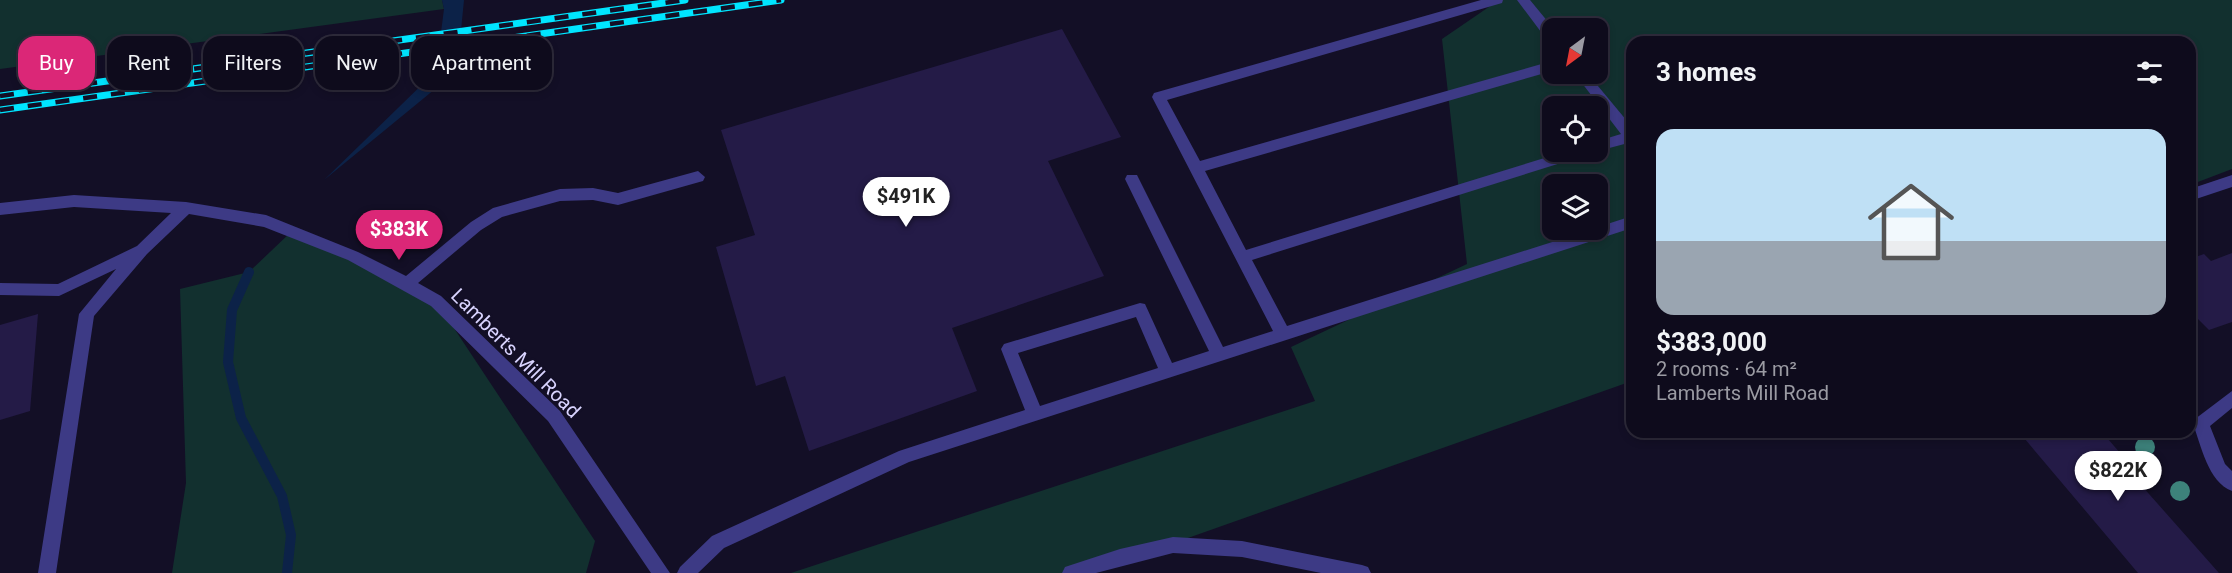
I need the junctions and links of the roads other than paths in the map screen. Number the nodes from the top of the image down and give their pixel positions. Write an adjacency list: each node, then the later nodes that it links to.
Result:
1 (1497, 0): 10 (street)
2 (1523, 0): 3 (street)
3 (1542, 24)
4 (1542, 69): 10 (street)
5 (1589, 84): 6 (street)
6 (1626, 130)
7 (1626, 138): 8 (street)
8 (1608, 143)
9 (1548, 162): 19 (street)
10 (1196, 168): 19 (street)
11 (698, 177): 20 (street)
12 (1132, 179): 23 (street)
13 (2232, 181): 14 (street)
14 (2196, 193)
15 (0, 208): 16 (street, Lamberts Mill Road)
16 (186, 208): 18 (street); 20 (street, Lamberts Mill Road)
17 (1626, 224): 22 (street)
18 (142, 250): 21 (street); 28 (street)
19 (1242, 256): 22 (street)
20 (406, 284): 29 (street, Lamberts Mill Road)
21 (0, 289)
22 (1283, 334): 23 (street)
23 (1219, 355): 24 (street)
24 (1168, 372): 26 (street); 26 (street)
25 (2232, 398): 27 (street)
26 (1035, 414): 30 (street)
27 (2232, 483)
28 (47, 573)
29 (661, 573)
30 (686, 573)
31 (1071, 573): 32 (street)
32 (1362, 573)

